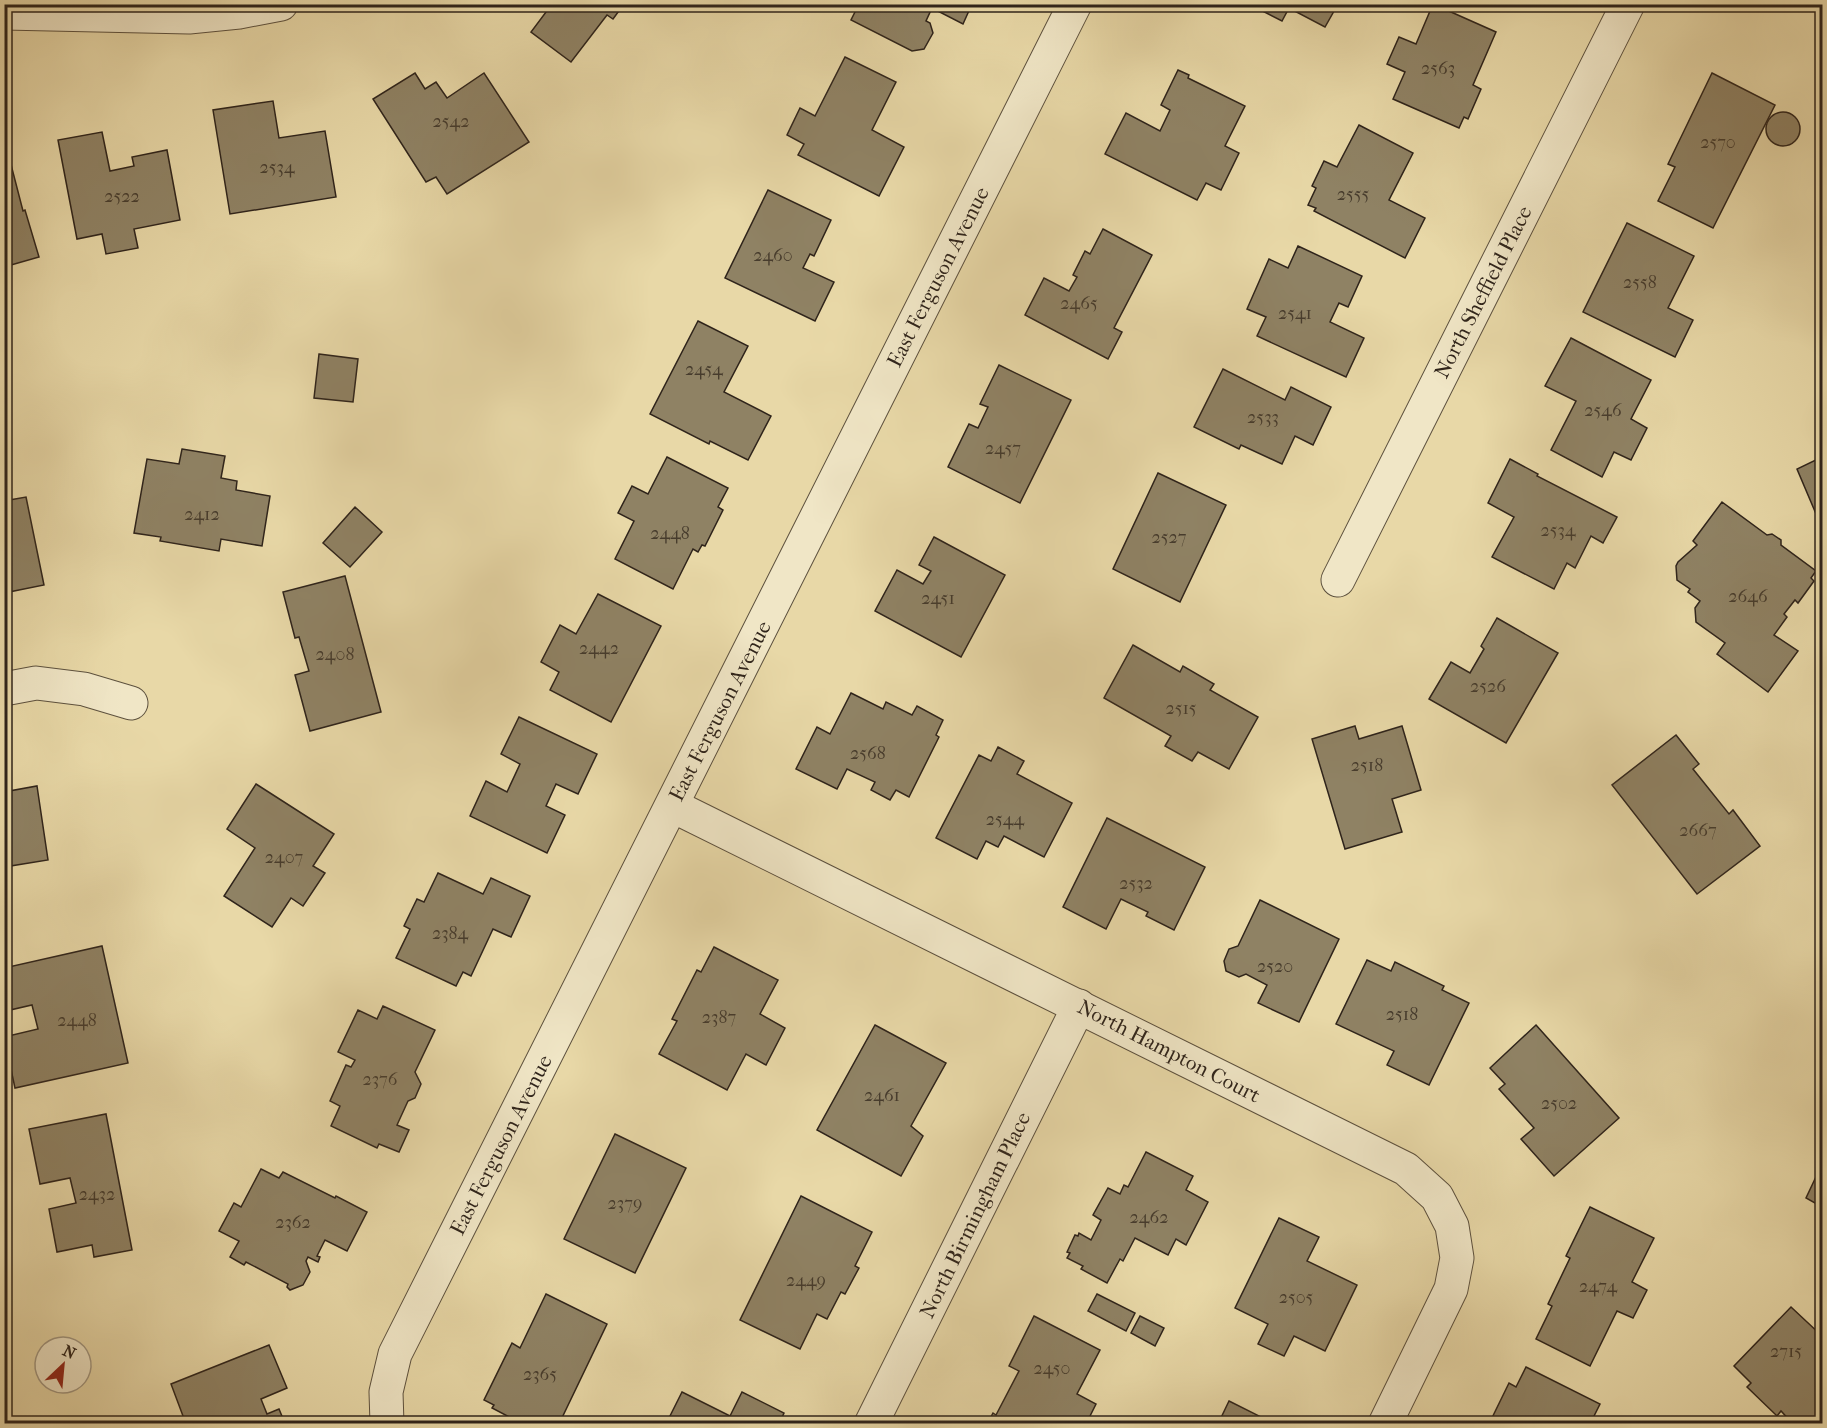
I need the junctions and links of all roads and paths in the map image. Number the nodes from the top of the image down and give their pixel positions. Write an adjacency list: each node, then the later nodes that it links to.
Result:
1 (281, 4): 4 (street)
2 (1075, 4): 8 (street, East Ferguson Avenue)
3 (1628, 4): 5 (street, North Sheffield Place)
4 (4, 13)
5 (1338, 580)
6 (4, 689): 7 (street)
7 (131, 703)
8 (673, 806): 9 (street, North Hampton Court); 10 (street, East Ferguson Avenue)
9 (1079, 1006): 11 (street, North Birmingham Place); 12 (street, North Hampton Court)
10 (387, 1424)
11 (871, 1424)
12 (1385, 1424)

